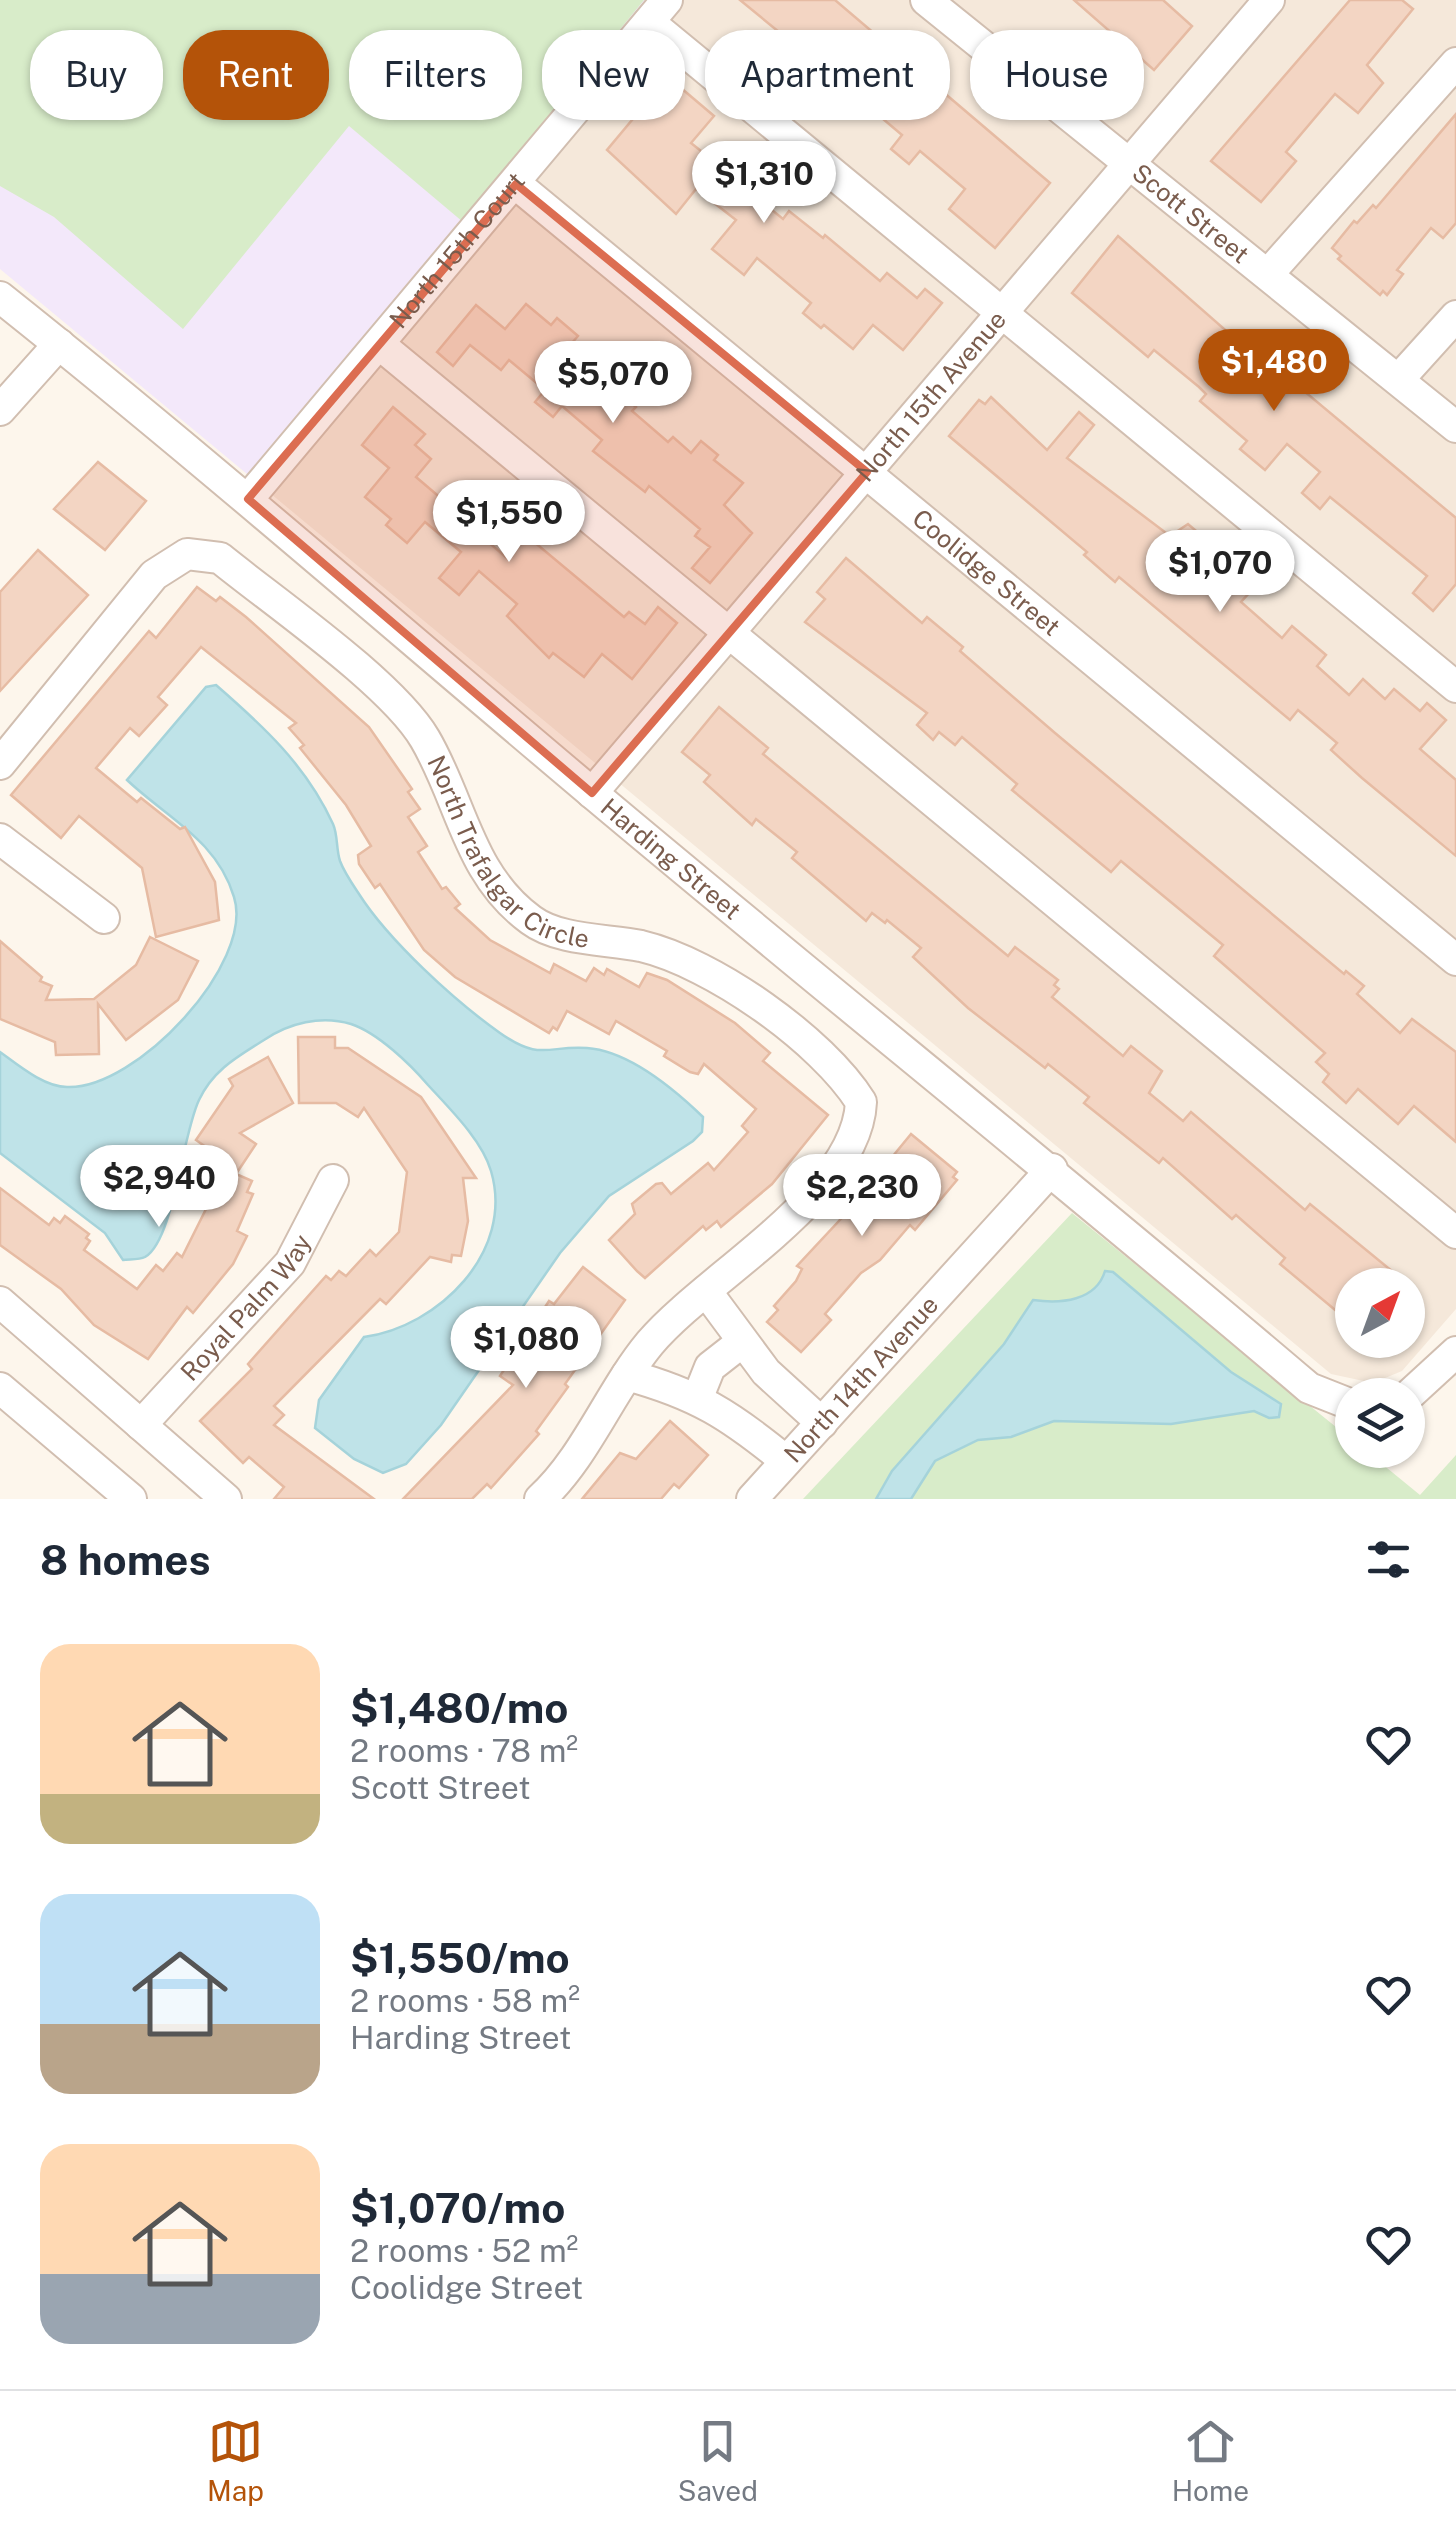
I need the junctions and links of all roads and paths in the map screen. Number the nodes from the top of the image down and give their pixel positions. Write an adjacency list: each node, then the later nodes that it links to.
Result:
1 (926, 0): 5 (street, Scott Street)
2 (1269, 0): 5 (street, North 15th Avenue)
3 (658, 11): 6 (street, North 15th Court); 9 (street)
4 (1456, 64): 7 (street)
5 (1126, 164): 7 (street, Scott Street); 9 (street, North 15th Avenue)
6 (516, 184): 12 (street, North 15th Court); 16 (street, Coolidge Street)
7 (1269, 274): 13 (street, Scott Street)
8 (0, 296): 11 (street, Harding Street)
9 (1002, 312): 16 (street, North 15th Avenue); 19 (street)
10 (1456, 316): 13 (street)
11 (59, 344): 14 (street); 17 (street, Harding Street)
12 (379, 344): 17 (street, North 15th Court); 18 (street)
13 (1399, 379): 15 (street, Scott Street)
14 (0, 410)
15 (1456, 427)
16 (867, 472): 18 (street, North 15th Avenue); 24 (street, Coolidge Street)
17 (248, 499): 21 (street, Harding Street)
18 (730, 633): 21 (street, North 15th Avenue); 27 (street)
19 (1456, 686)
20 (0, 764): 28 (street, North Trafalgar Circle)
21 (592, 793): 25 (street, Harding Street)
22 (0, 838): 23 (street)
23 (104, 918)
24 (1456, 960)
25 (1052, 1169): 36 (street, Harding Street); 37 (street, North 14th Avenue)
26 (333, 1180): 38 (street, Royal Palm Way)
27 (1456, 1233)
28 (706, 1290): 30 (street); 32 (street)
29 (0, 1302): 38 (street)
30 (742, 1342): 35 (street); 37 (street)
31 (1456, 1352): 33 (street)
32 (626, 1375): 35 (street); 42 (street)
33 (1425, 1380)
34 (0, 1388): 40 (street)
35 (698, 1398): 39 (street)
36 (1335, 1398)
37 (822, 1422): 39 (street, North 14th Avenue)
38 (141, 1424): 41 (street)
39 (786, 1461): 43 (street, North 14th Avenue)
40 (130, 1499)
41 (226, 1499)
42 (540, 1499)
43 (752, 1499)

